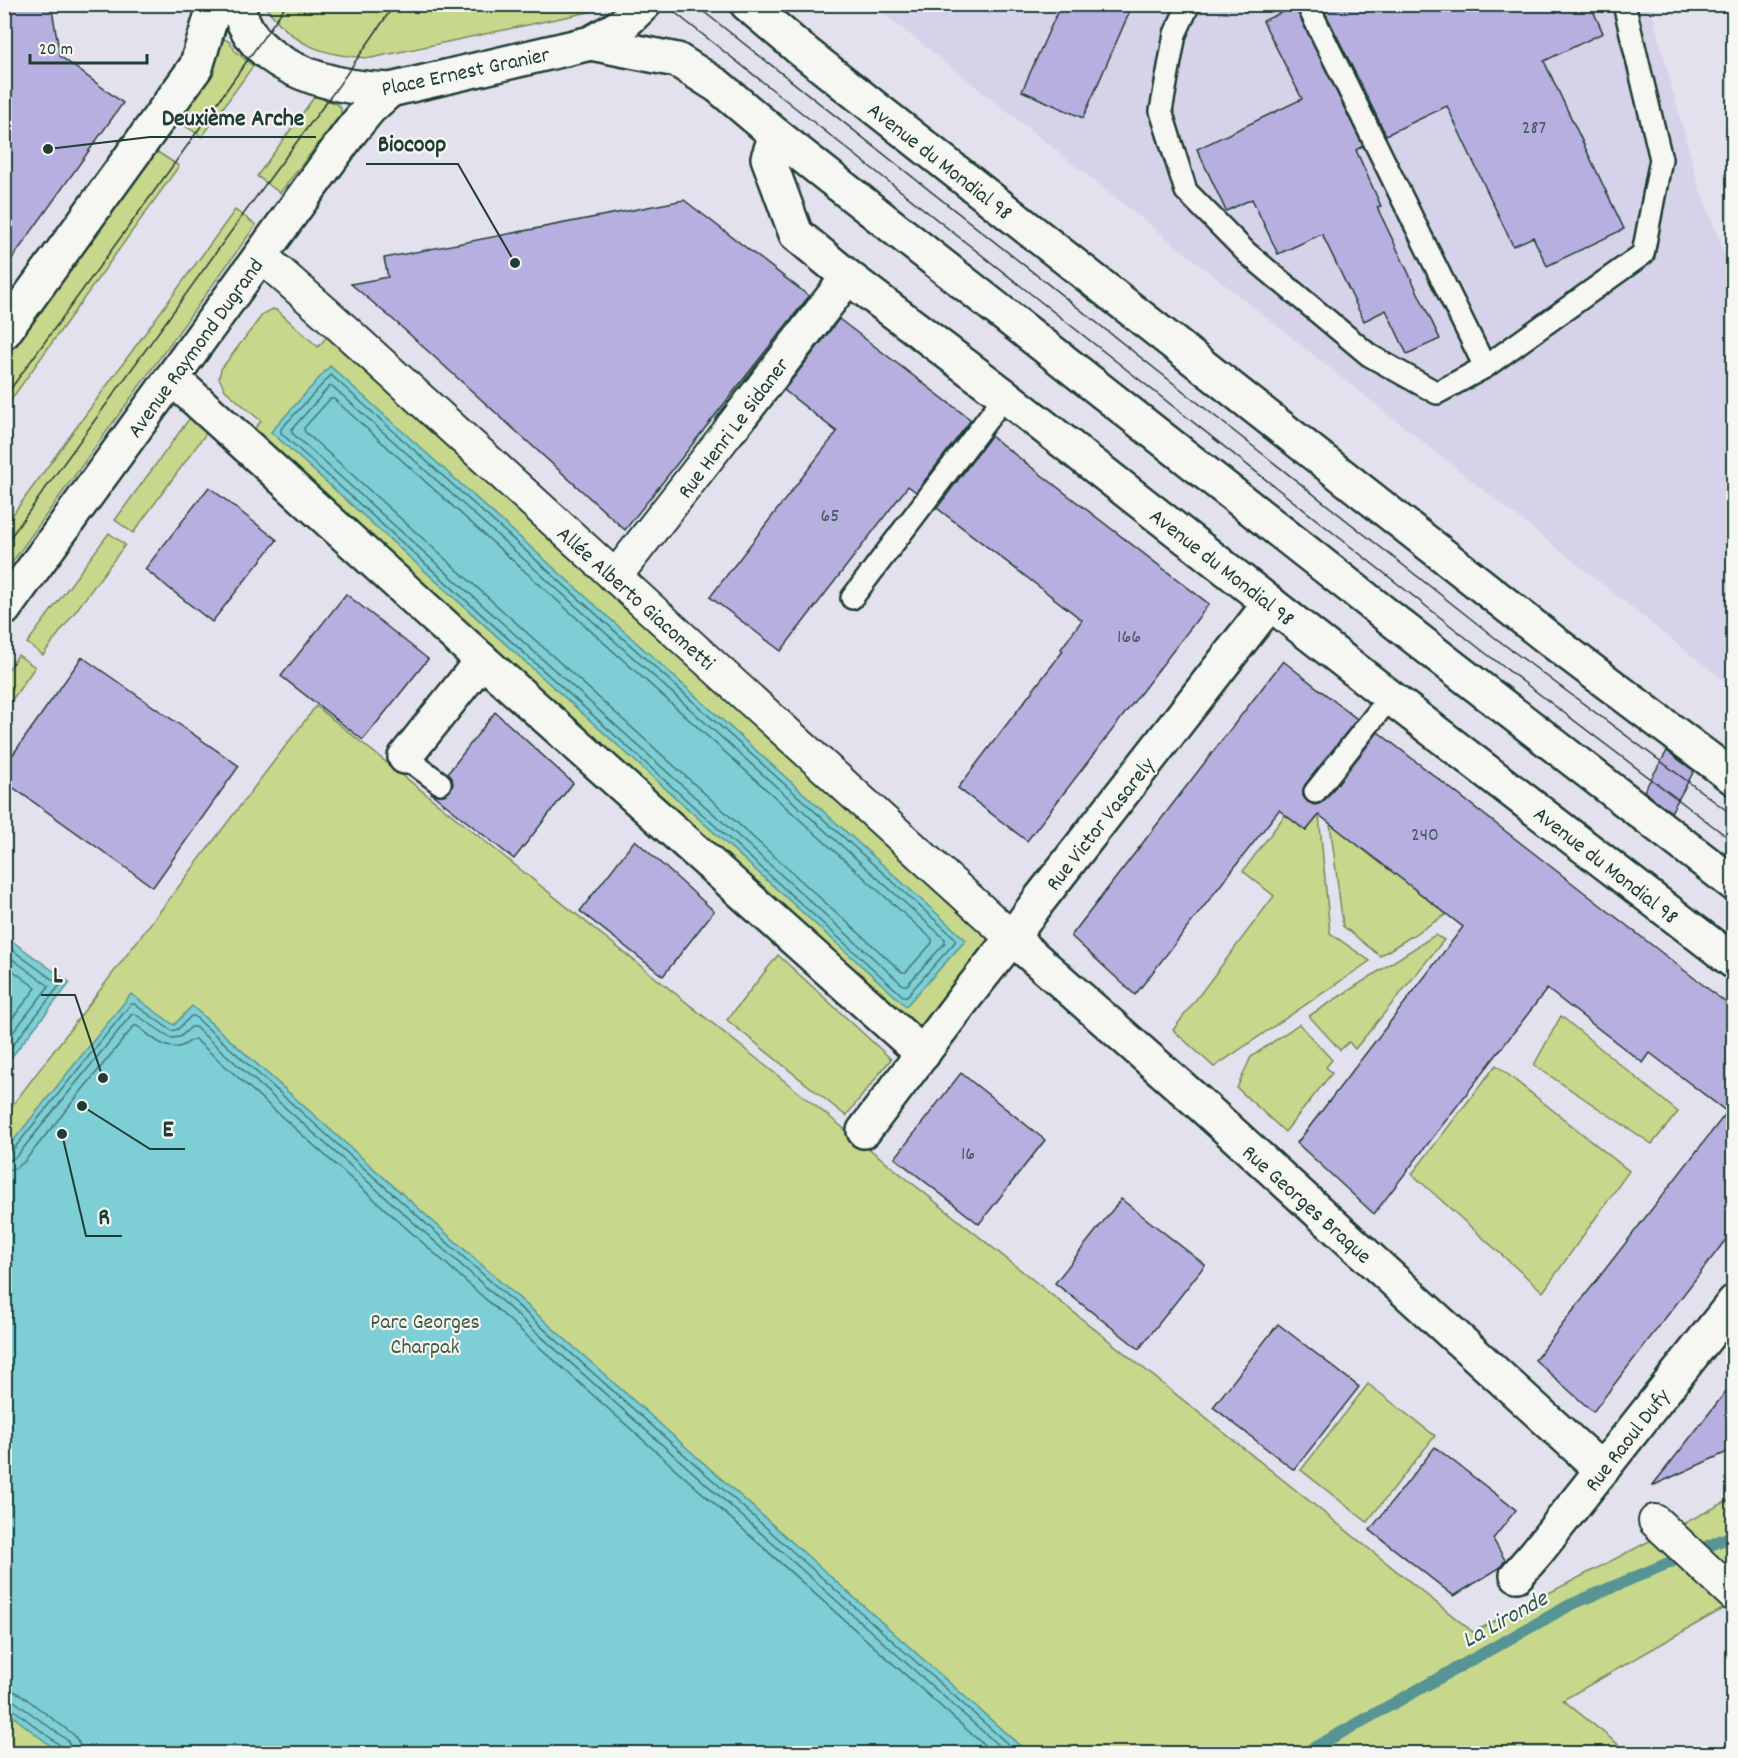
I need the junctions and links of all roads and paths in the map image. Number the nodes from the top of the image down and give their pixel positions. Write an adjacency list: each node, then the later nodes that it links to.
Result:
1 (215, 4): 13 (street)
2 (236, 4): 9 (street, Place Ernest Granier)
3 (644, 4): 8 (street, Place Ernest Granier)
4 (747, 4): 25 (street, Avenue du Mondial 98)
5 (1189, 4): 14 (lane)
6 (1307, 4): 14 (lane)
7 (1624, 4): 14 (lane)
8 (591, 42): 9 (street, Place Ernest Granier); 10 (street)
9 (390, 90): 11 (street, Avenue Raymond Dugrand)
10 (776, 135): 12 (street, Avenue du Mondial 98); 28 (street)
11 (261, 256): 15 (street, Avenue Raymond Dugrand); 18 (street, Allée Alberto Giacometti)
12 (848, 277): 16 (street, Avenue du Mondial 98); 17 (street, Rue Henri Le Sidaner)
13 (4, 332)
14 (1485, 367)
15 (172, 378): 21 (street, Avenue Raymond Dugrand); 22 (street)
16 (1005, 396): 19 (lane); 20 (street, Avenue du Mondial 98)
17 (732, 427): 18 (street, Rue Henri Le Sidaner)
18 (615, 577): 29 (street, Allée Alberto Giacometti)
19 (852, 598)
20 (1270, 603): 23 (street, Avenue du Mondial 98); 29 (street, Rue Victor Vasarely)
21 (4, 609)
22 (482, 660): 24 (street); 31 (street)
23 (1390, 697): 27 (lane); 30 (street, Avenue du Mondial 98)
24 (405, 757): 26 (lane)
25 (1734, 778)
26 (440, 783)
27 (1316, 792)
28 (1734, 884)
29 (1012, 938): 31 (street, Rue Victor Vasarely); 34 (street, Rue Georges Braque)
30 (1734, 962)
31 (923, 1054): 32 (street, Rue Victor Vasarely)
32 (864, 1131)
33 (1734, 1302): 34 (street, Rue Raoul Dufy)
34 (1602, 1470): 36 (street, Rue Raoul Dufy)
35 (1655, 1521): 37 (street)
36 (1517, 1575)
37 (1734, 1595)

